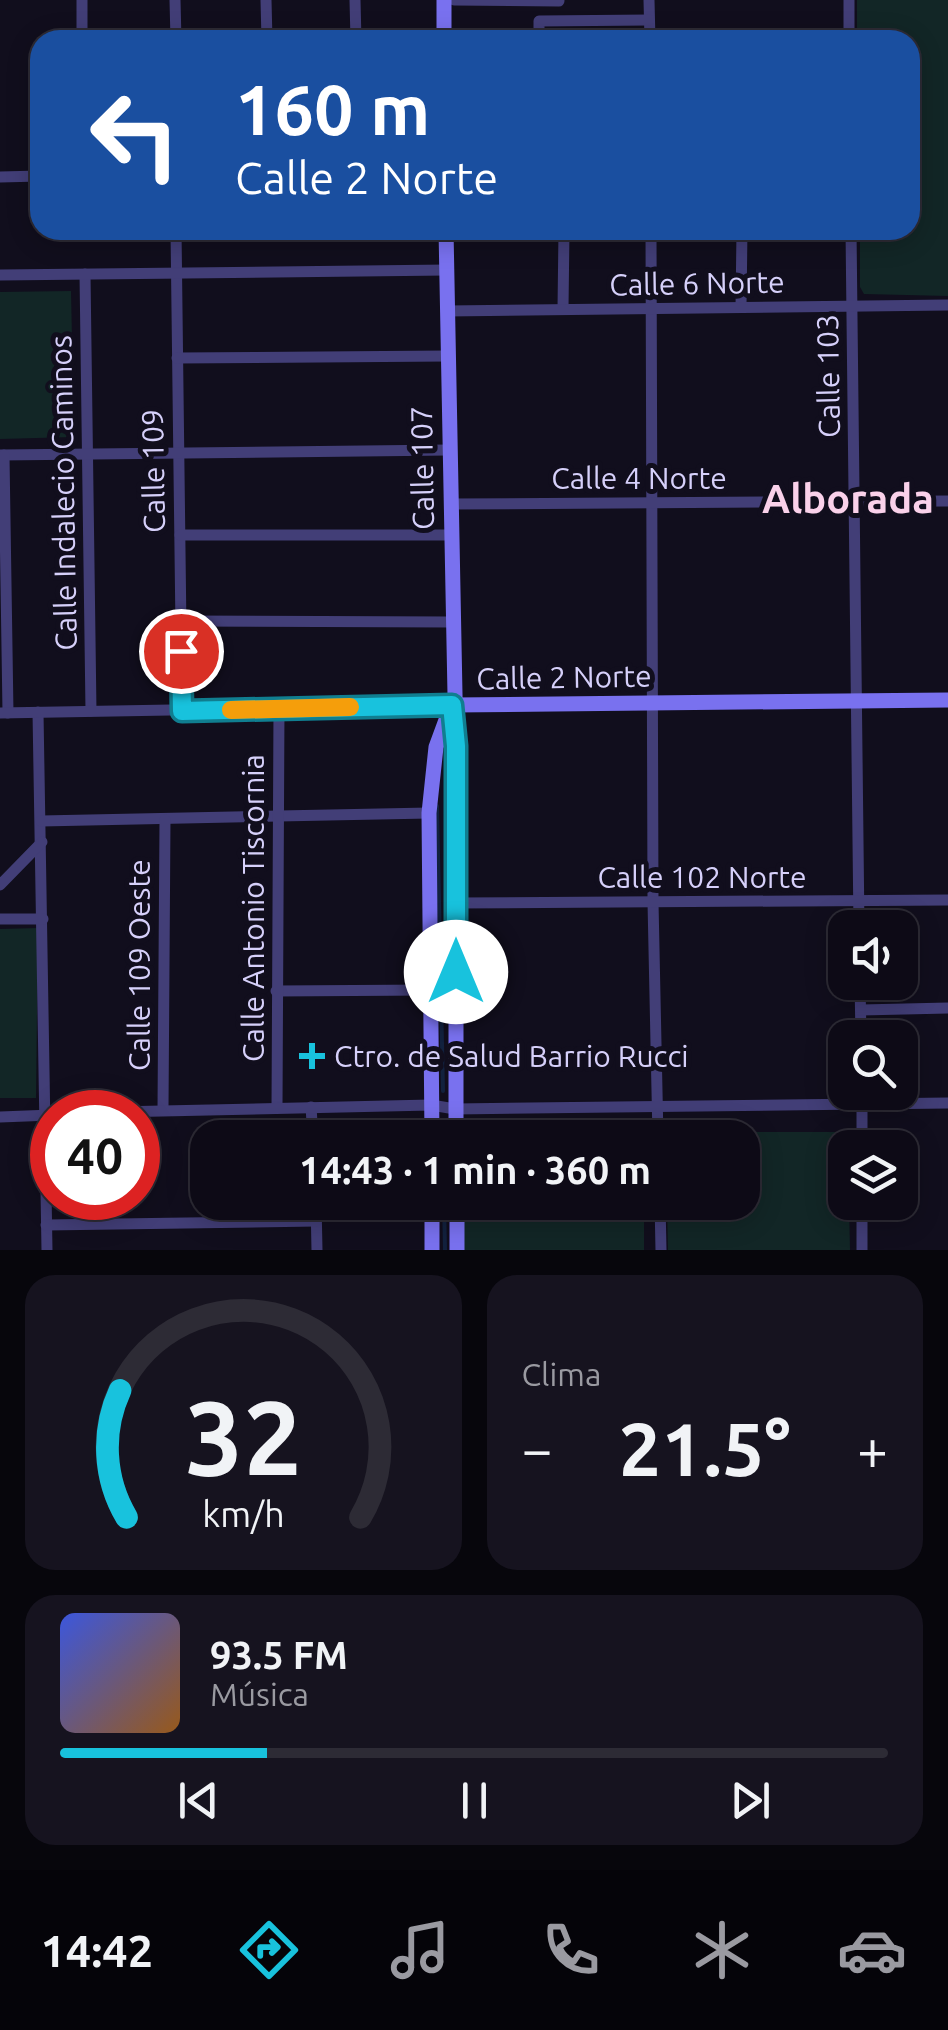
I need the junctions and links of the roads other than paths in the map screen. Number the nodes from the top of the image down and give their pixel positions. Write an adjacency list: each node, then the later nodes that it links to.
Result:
1 (82, 0): 12 (street)
2 (176, 0): 13 (street)
3 (266, 0): 14 (street)
4 (355, 0): 15 (street)
5 (444, 0): 16 (street)
6 (454, 0): 9 (street)
7 (649, 0): 10 (street)
8 (849, 0): 19 (street)
9 (559, 1): 11 (street)
10 (650, 20): 11 (street); 18 (street)
11 (561, 21): 17 (street)
12 (82, 30)
13 (176, 30)
14 (267, 30)
15 (356, 30)
16 (444, 30)
17 (539, 30)
18 (650, 30)
19 (849, 30)
20 (0, 176): 21 (street)
21 (30, 176)
22 (176, 240): 29 (street, Calle 109)
23 (446, 240): 28 (street, Calle 107)
24 (564, 240): 36 (street)
25 (651, 240): 35 (street)
26 (742, 240): 34 (street)
27 (851, 240): 33 (street, Calle 103)
28 (447, 270): 29 (street); 37 (street, Calle 107)
29 (176, 273): 30 (street); 39 (street, Calle 109)
30 (85, 274): 31 (street); 42 (street, Calle Indalecio Caminos)
31 (0, 275)
32 (948, 305): 33 (street, Calle 6 Norte)
33 (852, 306): 34 (street, Calle 6 Norte); 44 (street, Calle 103)
34 (741, 307): 35 (street, Calle 6 Norte)
35 (652, 308): 36 (street, Calle 6 Norte); 46 (street)
36 (564, 309): 37 (street, Calle 6 Norte)
37 (448, 310): 38 (street, Calle 107)
38 (448, 356): 39 (street); 40 (street, Calle 107)
39 (177, 358): 41 (street, Calle 109)
40 (449, 450): 41 (street); 47 (street, Calle 107)
41 (178, 452): 42 (street); 48 (street, Calle 109)
42 (88, 453): 43 (street); 57 (street, Calle Indalecio Caminos)
43 (2, 455): 60 (street)
44 (855, 502): 45 (street, Calle 4 Norte); 46 (street, Calle 4 Norte); 53 (street, Calle 103)
45 (948, 502)
46 (653, 503): 47 (street, Calle 4 Norte); 54 (street)
47 (450, 504): 49 (street, Calle 107)
48 (180, 535): 49 (street); 50 (street, Calle 109)
49 (450, 535): 51 (street, Calle 107)
50 (181, 621): 51 (street); 58 (street, Calle 109)
51 (451, 622): 55 (street, Calle 107)
52 (948, 700): 53 (street, Calle 2 Norte)
53 (858, 701): 54 (street, Calle 2 Norte); 67 (street, Calle 103)
54 (654, 703): 55 (street, Calle 2 Norte); 69 (street)
55 (452, 705): 56 (street, Calle 2 Norte); 61 (street); 70 (street, Calle 107)
56 (280, 708): 58 (street, Calle 2 Norte); 62 (street, Calle Antonio Tiscornia)
57 (91, 711): 58 (street, Calle 2 Norte); 59 (street, Calle 2 Norte)
58 (182, 711)
59 (38, 712): 60 (street, Calle 2 Norte); 64 (street)
60 (4, 713)
61 (429, 814): 62 (street); 74 (street)
62 (279, 819): 63 (street); 75 (street, Calle Antonio Tiscornia)
63 (165, 820): 64 (street); 89 (street, Calle 109 Oeste)
64 (41, 821): 65 (street)
65 (42, 842): 66 (street); 73 (street)
66 (0, 885)
67 (859, 900): 68 (street, Calle 102 Norte); 69 (street, Calle 102 Norte); 71 (street, Calle 103)
68 (948, 900)
69 (653, 902): 70 (street, Calle 102 Norte); 85 (street)
70 (456, 903): 90 (street, Calle 107)
71 (859, 910)
72 (0, 919): 73 (street)
73 (43, 919): 80 (street)
74 (430, 990): 75 (street); 84 (street)
75 (276, 991): 87 (street, Calle Antonio Tiscornia)
76 (860, 1000): 78 (street)
77 (948, 1008): 78 (street)
78 (860, 1010): 79 (street)
79 (860, 1020)
80 (48, 1090)
81 (828, 1099): 85 (street)
82 (918, 1101): 83 (street)
83 (948, 1103)
84 (431, 1105): 86 (street); 90 (street); 94 (street)
85 (658, 1106): 90 (street); 96 (street)
86 (312, 1107): 87 (street); 93 (street)
87 (278, 1108): 89 (street)
88 (160, 1110): 89 (street)
89 (163, 1110)
90 (456, 1110): 95 (street, Calle 107)
91 (30, 1116): 92 (street)
92 (0, 1117)
93 (312, 1120)
94 (431, 1120)
95 (456, 1120)
96 (658, 1120)
97 (46, 1220): 103 (street)
98 (432, 1220): 106 (street)
99 (456, 1220): 107 (street)
100 (660, 1220): 108 (street)
101 (862, 1220): 109 (street)
102 (316, 1222): 103 (street); 105 (street)
103 (46, 1225): 104 (street)
104 (47, 1250)
105 (317, 1250)
106 (432, 1250)
107 (457, 1250)
108 (661, 1250)
109 (862, 1250)

